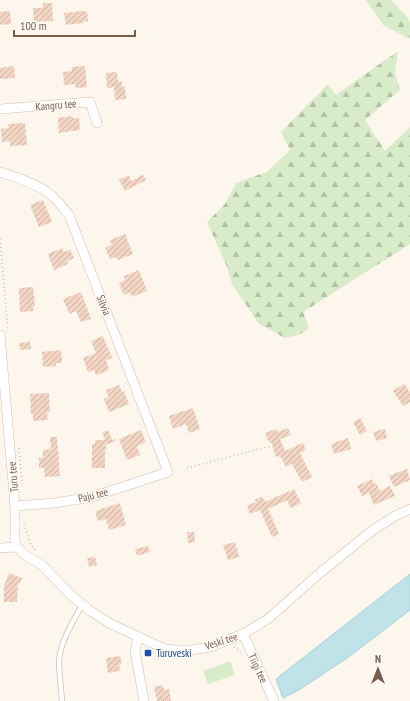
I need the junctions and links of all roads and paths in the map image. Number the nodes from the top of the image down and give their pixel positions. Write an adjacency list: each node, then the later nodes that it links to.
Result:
1 (0, 109): 2 (street, Kangru tee)
2 (97, 123)
3 (0, 172): 9 (street, Silvia)
4 (0, 239): 5 (path)
5 (4, 333): 11 (street, Turu tee)
6 (19, 445): 10 (path)
7 (271, 446): 8 (path)
8 (187, 468)
9 (168, 472): 11 (street, Paju tee)
10 (23, 490)
11 (15, 506): 14 (street, Turu tee)
12 (410, 509): 18 (street, Veski tee)
13 (24, 522): 16 (path)
14 (18, 547): 15 (street); 17 (street, Veski tee)
15 (0, 548)
16 (39, 555)
17 (82, 605): 19 (street, Veski tee); 20 (lane)
18 (243, 634): 19 (street, Veski tee); 22 (street, Tiigi tee)
19 (138, 637): 21 (street)
20 (62, 701)
21 (144, 701)
22 (274, 701)

